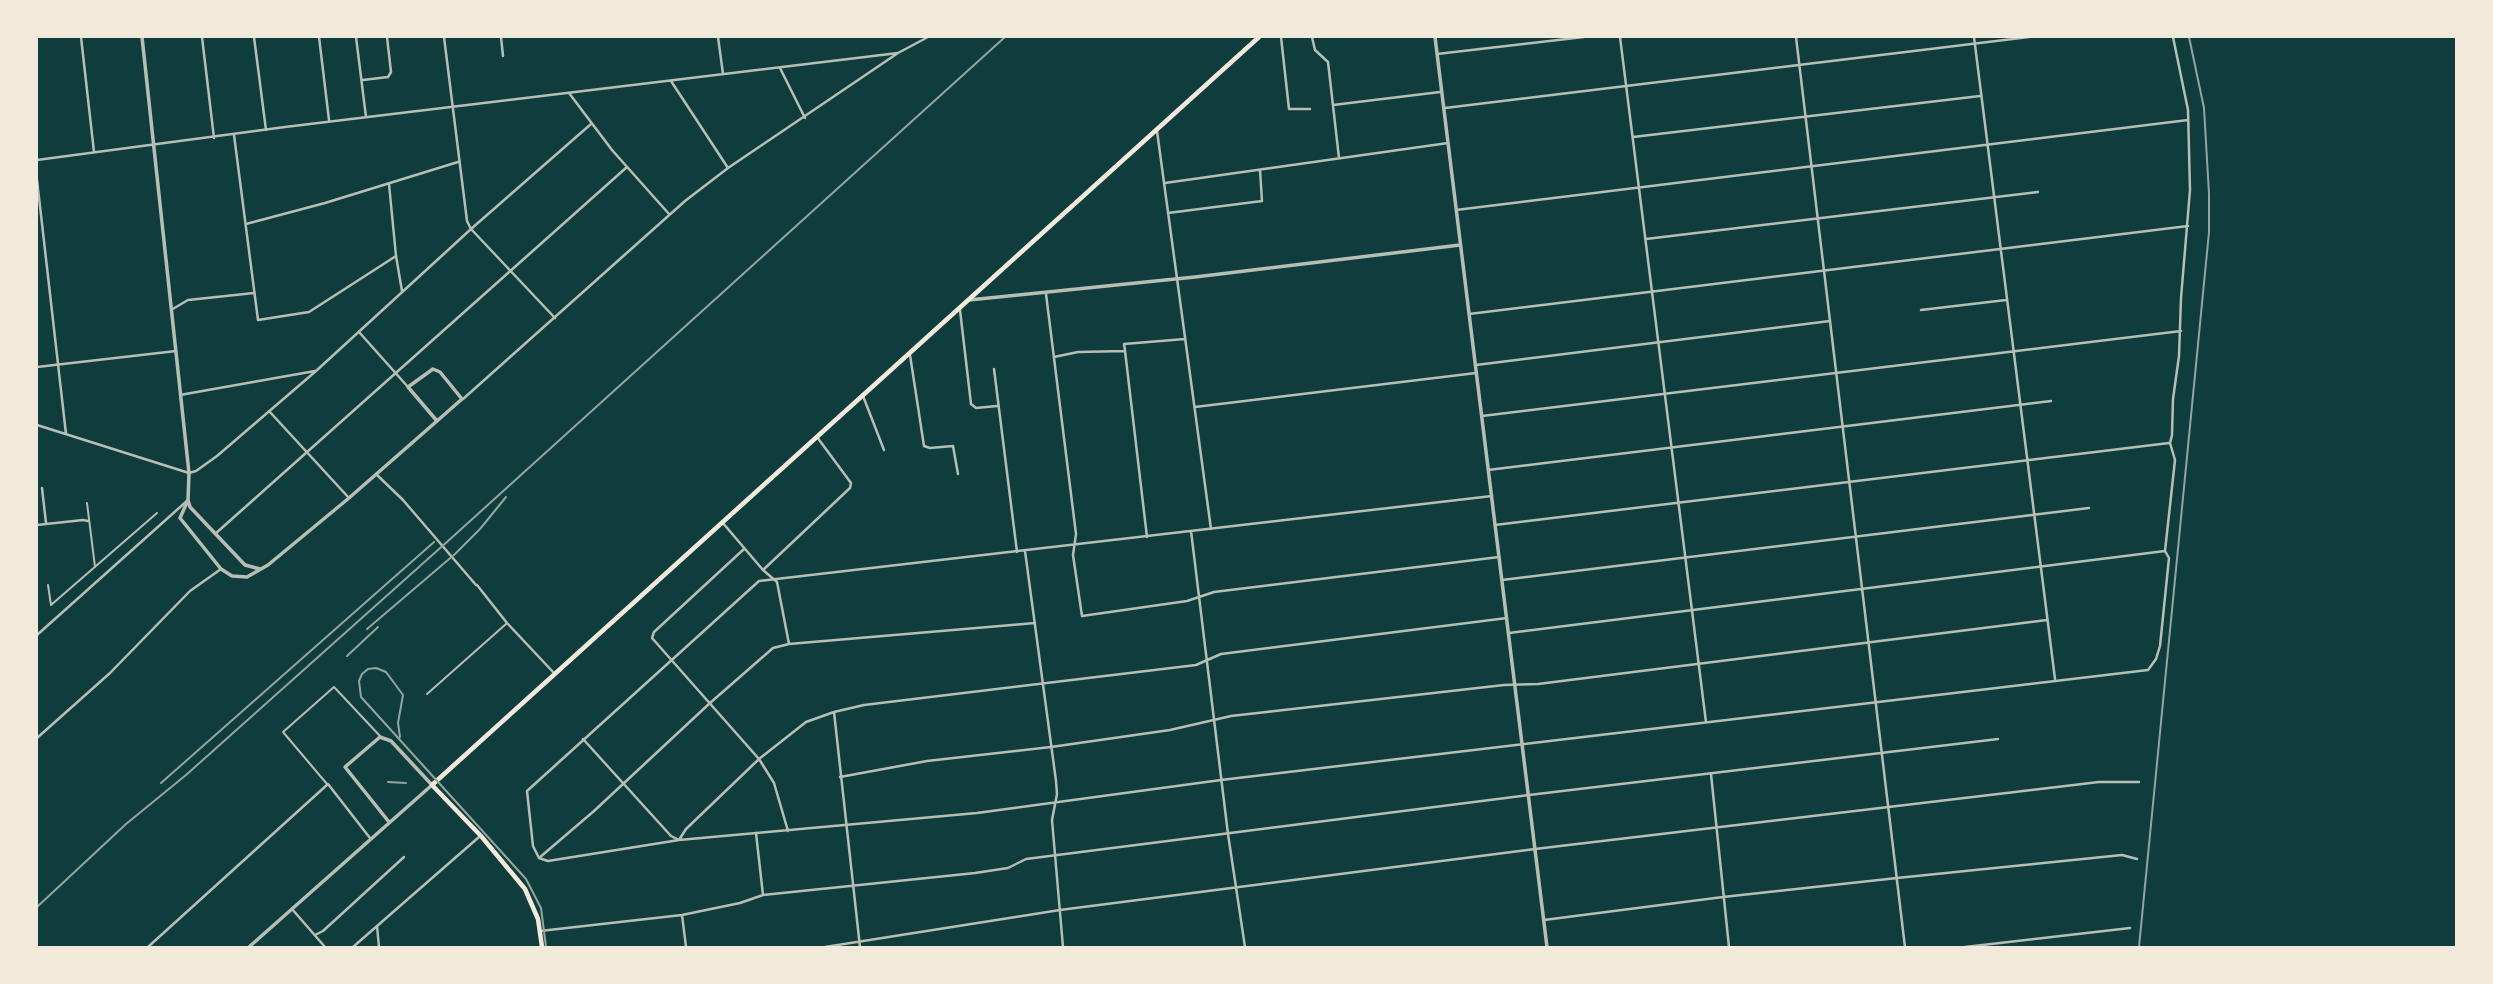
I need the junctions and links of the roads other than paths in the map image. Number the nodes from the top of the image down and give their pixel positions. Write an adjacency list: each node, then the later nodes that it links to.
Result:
1 (81, 37): 53 (street)
2 (142, 37): 52 (street)
3 (202, 37): 49 (street)
4 (254, 37): 46 (street)
5 (319, 37): 43 (street)
6 (356, 37): 29 (street)
7 (387, 37): 29 (street)
8 (444, 37): 36 (street)
9 (501, 37): 25 (street)
10 (718, 37): 28 (street)
11 (928, 37): 23 (street)
12 (1259, 37): 45 (main road)
13 (1281, 37): 38 (street)
14 (1312, 37): 35 (street)
15 (1434, 37): 24 (street)
16 (1584, 37): 24 (street)
17 (1620, 37): 31 (street)
18 (1796, 37): 26 (street)
19 (1975, 37): 22 (street)
20 (2029, 37): 22 (street)
21 (2174, 37): 42 (street)
22 (1975, 43): 26 (street); 34 (street)
23 (898, 53): 27 (street); 41 (street)
24 (1437, 54): 32 (street)
25 (503, 55)
26 (1799, 64): 31 (street); 40 (street)
27 (780, 68): 28 (street); 41 (street)
28 (723, 75): 30 (street)
29 (361, 81): 39 (street)
30 (671, 81): 33 (street); 59 (street)
31 (1626, 86): 37 (street); 48 (street)
32 (1441, 92): 35 (street); 37 (street)
33 (569, 93): 36 (street); 44 (street)
34 (1982, 96): 40 (street); 51 (street)
35 (1333, 105): 54 (street)
36 (453, 107): 39 (street); 56 (street)
37 (1443, 108): 50 (street)
38 (1310, 109)
39 (366, 117): 43 (street)
40 (1805, 117): 48 (street); 58 (street)
41 (805, 118): 59 (street)
42 (2189, 120): 51 (street); 72 (street)
43 (329, 122): 46 (street)
44 (591, 124): 57 (street); 73 (street)
45 (1157, 128): 62 (street); 86 (main road)
46 (266, 130): 47 (street)
47 (234, 135): 49 (street); 71 (street)
48 (1633, 137): 64 (street)
49 (214, 138): 52 (street)
50 (1448, 144): 54 (street); 67 (street)
51 (1987, 145): 58 (street); 66 (street)
52 (154, 146): 53 (street); 88 (street)
53 (94, 153): 55 (street)
54 (1339, 158): 60 (street)
55 (37, 160)
56 (460, 162): 63 (street); 73 (street)
57 (627, 167): 69 (street); 79 (street)
58 (1811, 167): 64 (street); 70 (street)
59 (728, 168): 69 (street)
60 (1260, 170): 62 (street); 68 (street)
61 (37, 180): 102 (street)
62 (1164, 183): 68 (street)
63 (389, 184): 71 (street); 77 (street)
64 (1639, 188): 67 (street); 74 (street)
65 (2038, 192): 66 (street)
66 (1993, 196): 70 (street); 76 (street)
67 (1456, 210): 75 (street)
68 (1168, 213): 80 (street)
69 (670, 215): 91 (street)
70 (1818, 219): 74 (street); 78 (street)
71 (246, 224): 83 (street)
72 (2188, 226): 76 (street); 93 (street)
73 (471, 229): 79 (street); 82 (street)
74 (1646, 239): 81 (street)
75 (1460, 245): 80 (street); 90 (street)
76 (2000, 248): 78 (street); 85 (street)
77 (396, 256): 82 (street); 83 (street)
78 (1823, 270): 81 (street); 92 (street)
79 (510, 271): 91 (street); 107 (street)
80 (1176, 279): 84 (street); 95 (street)
81 (1652, 291): 90 (street); 96 (street)
82 (402, 292): 94 (street)
83 (254, 293): 88 (street)
84 (1046, 294): 86 (street); 101 (street)
85 (2007, 300): 89 (street); 100 (street)
86 (966, 301): 87 (main road)
87 (959, 307): 98 (main road); 117 (street)
88 (171, 310): 97 (street)
89 (1921, 310)
90 (1469, 314): 103 (street)
91 (555, 318): 114 (street)
92 (1830, 321): 96 (street); 109 (street)
93 (2181, 331): 100 (street); 126 (street)
94 (359, 332): 106 (street); 107 (street)
95 (1185, 339): 99 (street); 118 (street)
96 (1658, 342): 103 (street); 111 (street)
97 (176, 351): 102 (street); 112 (street)
98 (910, 351): 113 (main road); 134 (street)
99 (1125, 351): 101 (street); 153 (street)
100 (2013, 351): 109 (street); 116 (street)
101 (1054, 357): 155 (street)
102 (58, 365): 104 (street); 124 (street)
103 (1475, 365): 108 (street)
104 (37, 367)
105 (994, 369): 117 (street)
106 (316, 371): 112 (street); 119 (street)
107 (396, 373): 110 (street); 129 (street)
108 (1476, 373): 118 (street); 120 (street)
109 (1836, 373): 111 (street); 123 (street)
110 (408, 387): 114 (street); 121 (street)
111 (1665, 394): 120 (street); 127 (street)
112 (180, 395): 132 (street)
113 (863, 396): 125 (main road); 128 (street)
114 (462, 399): 121 (street)
115 (2051, 401): 116 (street)
116 (2020, 405): 123 (street); 130 (street)
117 (998, 406): 159 (street)
118 (1194, 407): 150 (street)
119 (269, 411): 129 (street); 132 (street)
120 (1482, 416): 131 (street)
121 (437, 421): 133 (street)
122 (37, 425): 124 (street)
123 (1843, 426): 127 (street); 135 (street)
124 (66, 433): 132 (street)
125 (817, 437): 146 (main road); 166 (street)
126 (2170, 443): 130 (street); 158 (street)
127 (1672, 447): 131 (street); 141 (street)
128 (884, 450)
129 (307, 452): 138 (street); 152 (street)
130 (2027, 460): 135 (street); 144 (street)
131 (1488, 470): 137 (street)
132 (188, 473): 139 (street)
133 (376, 474): 138 (street); 175 (street)
134 (958, 474)
135 (1849, 482): 141 (street); 154 (street)
136 (42, 488): 147 (street)
137 (1492, 496): 149 (street); 150 (street)
138 (349, 498): 165 (street)
139 (188, 500): 152 (street); 164 (street); 178 (street)
140 (87, 503): 145 (lane)
141 (1678, 503): 149 (street); 161 (street)
142 (2089, 509): 144 (street)
143 (157, 513): 162 (lane)
144 (2033, 515): 154 (street); 163 (street)
145 (89, 521): 147 (street); 162 (lane)
146 (722, 522): 156 (street); 184 (main road)
147 (46, 524): 148 (street)
148 (37, 525)
149 (1495, 525): 160 (street)
150 (1211, 529): 151 (street)
151 (1191, 531): 153 (street); 171 (street)
152 (215, 534): 165 (street)
153 (1147, 537): 155 (street)
154 (1855, 537): 161 (street); 170 (street)
155 (1073, 545): 157 (street); 171 (street)
156 (744, 549): 166 (street); 181 (street)
157 (1025, 551): 159 (street); 176 (street)
158 (2165, 551): 163 (street); 185 (street)
159 (1017, 552): 167 (street)
160 (1499, 557): 168 (street); 171 (street)
161 (1685, 558): 168 (street); 172 (street)
162 (95, 567): 169 (lane)
163 (2040, 567): 170 (street); 174 (street)
164 (221, 569): 165 (street); 195 (street)
165 (262, 569)
166 (763, 570): 167 (street)
167 (775, 580): 180 (street); 181 (street)
168 (1502, 580): 173 (street)
169 (48, 585)
170 (1862, 589): 172 (street); 179 (street)
171 (1199, 597): 182 (street)
172 (1692, 610): 177 (street); 183 (street)
173 (1507, 618): 177 (street); 182 (street)
174 (2047, 620): 179 (street); 185 (street)
175 (507, 623): 184 (street); 188 (lane)
176 (1035, 623): 180 (street); 186 (street)
177 (1508, 633): 187 (street)
178 (37, 635)
179 (1869, 642): 183 (street); 189 (street)
180 (789, 645): 190 (street)
181 (672, 659): 190 (street); 196 (street)
182 (1207, 661): 186 (street); 192 (street)
183 (1699, 665): 187 (street); 193 (street)
184 (554, 673): 208 (main road)
185 (2055, 681): 189 (street)
186 (1043, 683): 191 (street); 199 (street)
187 (1515, 685): 192 (street); 198 (street)
188 (427, 694)
189 (1877, 701): 193 (street); 200 (street)
190 (710, 703): 201 (street); 206 (street)
191 (834, 712): 201 (street); 203 (street)
192 (1214, 719): 199 (street); 204 (street)
193 (1706, 722): 198 (street)
194 (380, 737): 207 (lane); 208 (street); 212 (street)
195 (37, 738)
196 (583, 739): 206 (street); 224 (street)
197 (1998, 739): 200 (street)
198 (1522, 744): 204 (street); 209 (street)
199 (1051, 747): 203 (street); 210 (street)
200 (1882, 753): 202 (street); 211 (street)
201 (760, 759): 215 (street); 220 (street)
202 (1711, 774): 209 (street); 214 (street)
203 (840, 777): 213 (street)
204 (1222, 780): 210 (street); 217 (street)
205 (2138, 782): 211 (street)
206 (624, 783): 220 (street); 224 (street)
207 (328, 784): 219 (street); 241 (street)
208 (432, 785): 212 (street); 218 (main road)
209 (1529, 794): 217 (street); 221 (street)
210 (1056, 803): 213 (street); 222 (street)
211 (1888, 807): 214 (street); 226 (street)
212 (389, 822): 219 (street)
213 (846, 825): 215 (street); 227 (street)
214 (1716, 827): 221 (street); 230 (street)
215 (788, 831): 216 (street)
216 (756, 833): 220 (street); 229 (street)
217 (1228, 834): 222 (street); 228 (street)
218 (481, 835): 235 (street); 237 (main road)
219 (370, 838): 231 (street)
220 (679, 841): 224 (street)
221 (1535, 849): 228 (street); 234 (street)
222 (1056, 856): 227 (street); 232 (street)
223 (404, 857): 238 (street)
224 (539, 858)
225 (2137, 859): 226 (street)
226 (1897, 878): 230 (street); 254 (street)
227 (853, 886): 229 (street); 239 (street)
228 (1237, 887): 232 (street); 251 (street)
229 (763, 895): 233 (street)
230 (1723, 897): 234 (street); 253 (street)
231 (292, 909): 238 (street); 242 (street)
232 (1060, 910): 239 (street); 250 (street)
233 (682, 915): 237 (street); 247 (street)
234 (1544, 920): 252 (street)
235 (377, 926): 244 (street); 245 (street)
236 (2130, 928): 240 (street)
237 (540, 931): 246 (main road)
238 (315, 935): 243 (street)
239 (860, 942): 248 (street); 249 (street)
240 (2010, 945): 255 (street)
241 (148, 947)
242 (249, 947)
243 (325, 947)
244 (353, 947)
245 (379, 947)
246 (542, 947)
247 (686, 947)
248 (825, 947)
249 (860, 947)
250 (1063, 947)
251 (1245, 947)
252 (1547, 947)
253 (1729, 947)
254 (1905, 947)
255 (1965, 947)

